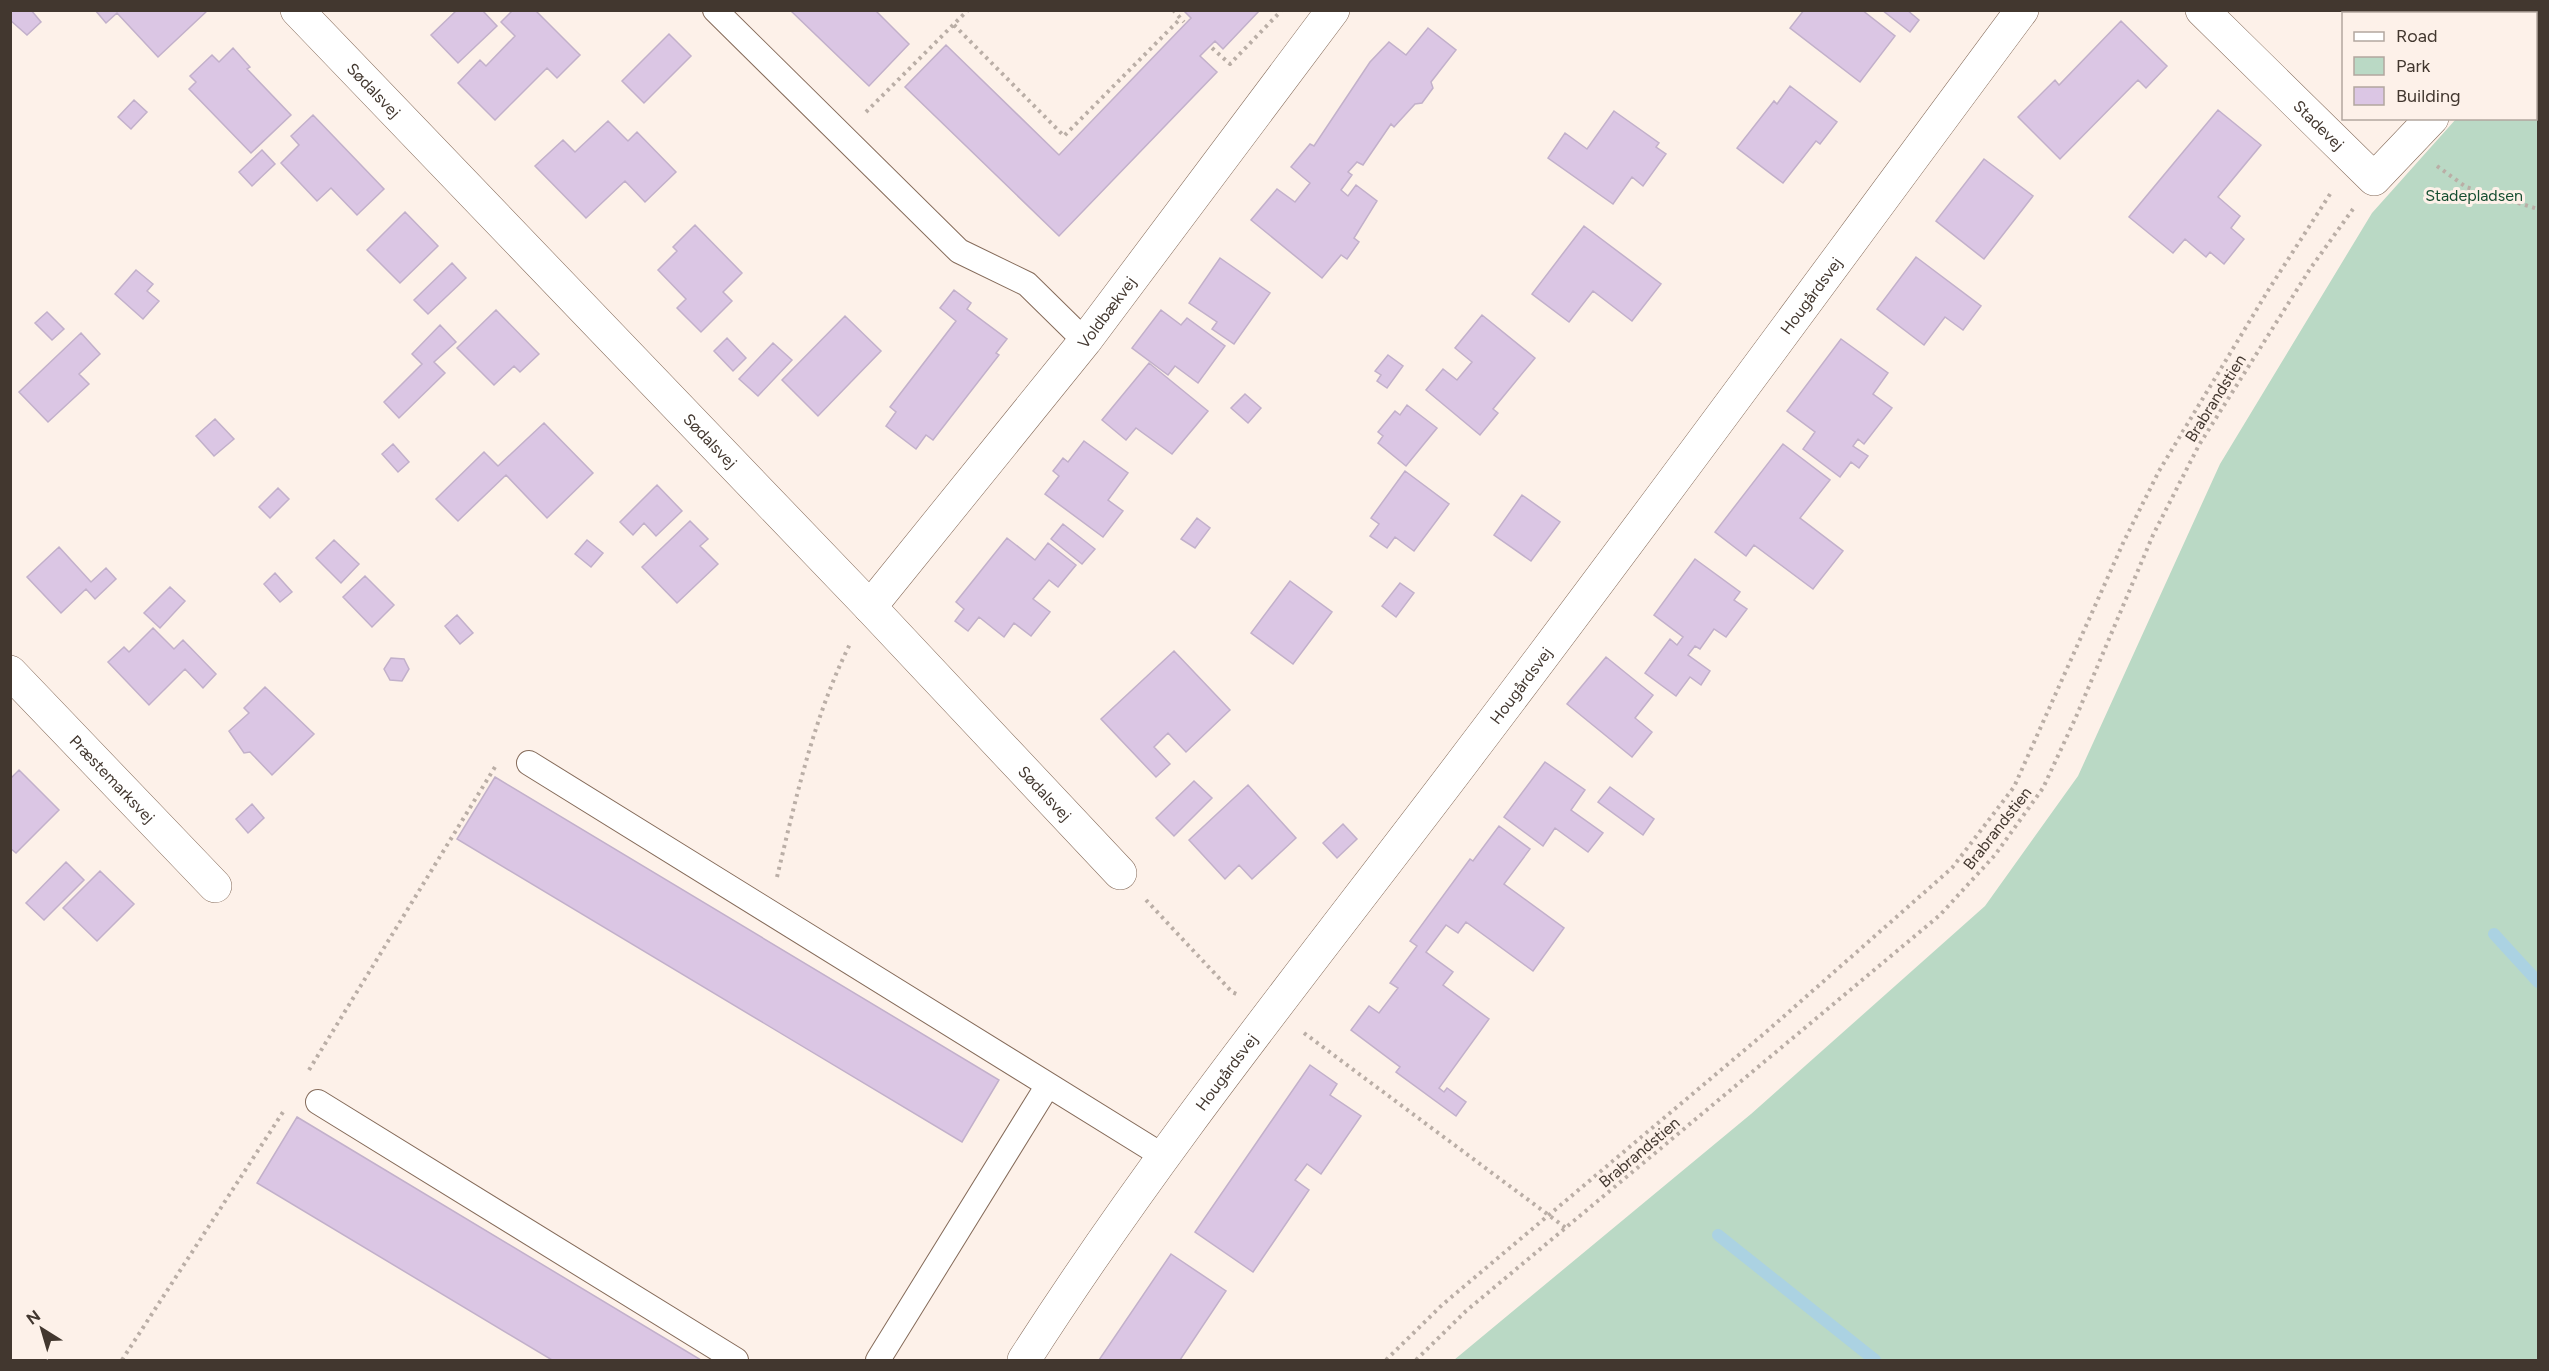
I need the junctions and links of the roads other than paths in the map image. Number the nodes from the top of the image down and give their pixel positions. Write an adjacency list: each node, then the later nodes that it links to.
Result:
1 (297, 10): 8 (street, Sødalsvej)
2 (715, 10): 7 (lane)
3 (1333, 10): 7 (street, Voldbækvej)
4 (2022, 10): 15 (street, Hougårdsvej)
5 (2202, 10): 6 (street, Stadevej)
6 (2430, 120)
7 (1085, 341): 8 (street, Voldbækvej)
8 (870, 607): 11 (street, Sødalsvej)
9 (10, 672): 12 (street, Præstemarksvej)
10 (529, 763): 13 (lane)
11 (1120, 873)
12 (215, 886)
13 (1048, 1085): 15 (lane); 17 (lane)
14 (318, 1102): 16 (lane)
15 (1163, 1156): 18 (street, Hougårdsvej)
16 (736, 1360)
17 (878, 1360)
18 (1024, 1360)

